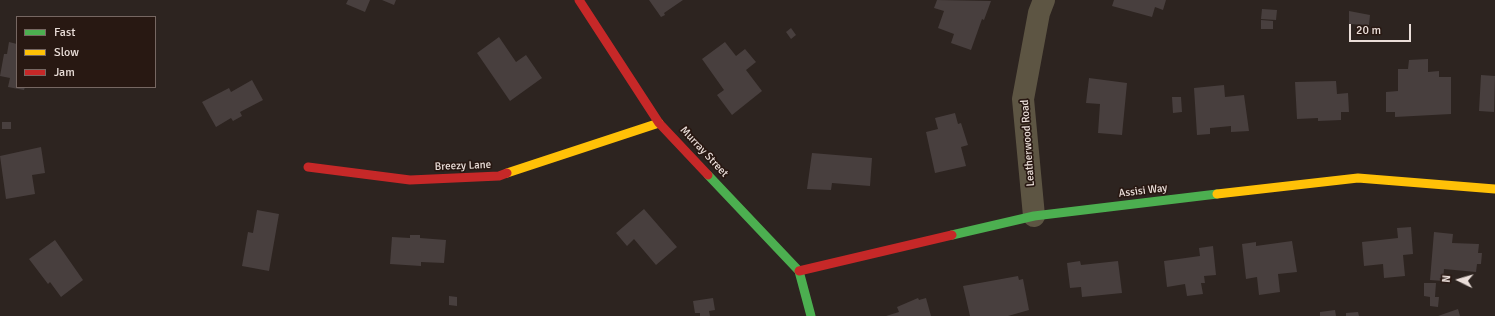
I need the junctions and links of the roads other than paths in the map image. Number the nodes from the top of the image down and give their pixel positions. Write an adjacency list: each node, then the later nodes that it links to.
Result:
1 (579, 0): 3 (street, Murray Street)
2 (1044, 0): 6 (street, Leatherwood Road)
3 (659, 123): 4 (street, Breezy Lane); 7 (street, Murray Street)
4 (308, 167)
5 (1495, 189): 6 (street, Assisi Way)
6 (1034, 216): 7 (street, Assisi Way)
7 (799, 271): 8 (street, Murray Street)
8 (811, 316)

